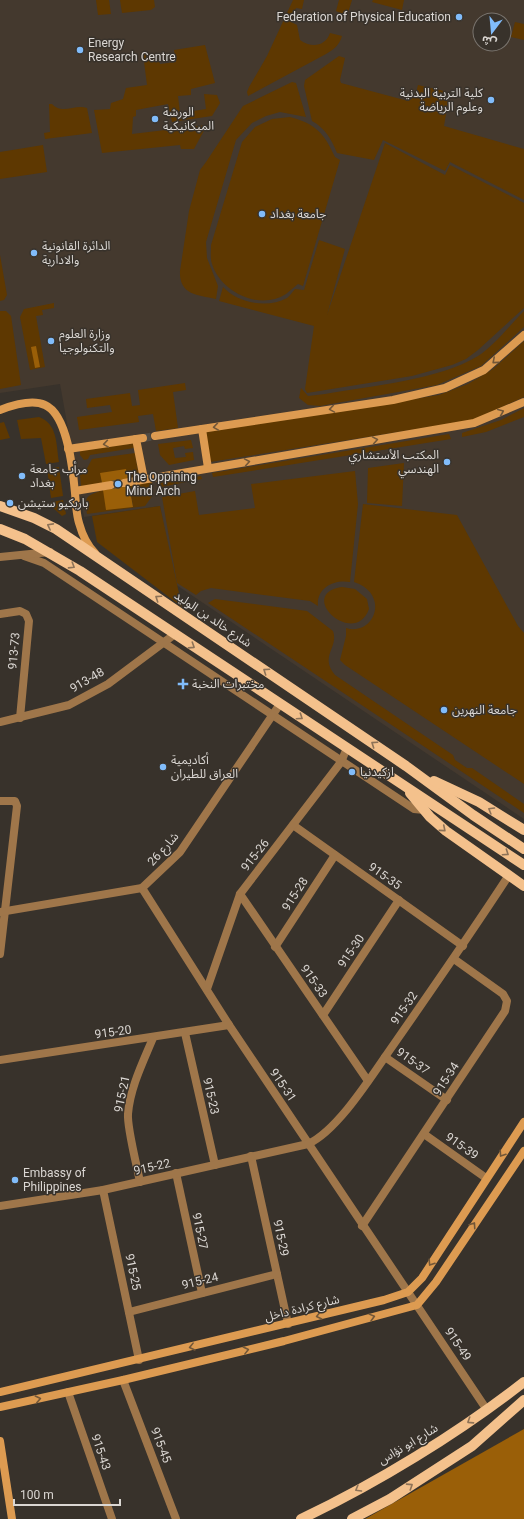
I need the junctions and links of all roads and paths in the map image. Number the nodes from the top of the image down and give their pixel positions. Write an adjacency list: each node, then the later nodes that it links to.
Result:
1 (524, 335): 4 (street, one-way to 4)
2 (524, 402): 7 (street, one-way to 2)
3 (2, 408): 6 (street)
4 (202, 429): 5 (street); 7 (street)
5 (155, 436)
6 (68, 450): 8 (street, one-way to 6); 11 (street)
7 (208, 468): 8 (street)
8 (144, 479): 9 (street)
9 (124, 483)
10 (111, 485): 11 (street)
11 (75, 491): 17 (street)
12 (0, 506): 17 (main road, شارع خالد بن الوليد, one-way to 12)
13 (0, 529): 14 (main road)
14 (50, 552): 15 (street); 19 (main road, one-way to 19)
15 (24, 556): 16 (street); 20 (street)
16 (0, 557)
17 (107, 564): 27 (main road, شارع خالد بن الوليد, one-way to 17)
18 (0, 614): 23 (street, 913-73)
19 (175, 634): 20 (street, 913-48); 21 (main road, one-way to 21)
20 (164, 643): 22 (street); 23 (street, 913-48)
21 (280, 704): 22 (street, شارع 26); 25 (main road, one-way to 25)
22 (272, 716): 26 (street); 38 (street, شارع 26)
23 (20, 718): 24 (street, 913-48)
24 (0, 722)
25 (347, 748): 26 (street, 915-26); 28 (main road)
26 (341, 762): 30 (street); 31 (street, 915-26)
27 (406, 766): 32 (main road, one-way to 27); 33 (main road)
28 (397, 780): 30 (main road); 35 (main road, one-way to 35)
29 (0, 800): 41 (street)
30 (424, 810): 36 (main road, one-way to 36)
31 (293, 825): 34 (street, 915-35); 39 (street, 915-26)
32 (524, 830)
33 (524, 849)
34 (335, 855): 40 (street, 915-35); 43 (street, 915-28)
35 (524, 865)
36 (509, 875): 37 (main road); 42 (street, 915-32)
37 (524, 886)
38 (142, 888): 41 (street); 46 (street, 915-31)
39 (240, 894): 43 (street, 915-33); 46 (street, 915-26)
40 (399, 900): 42 (street, 915-35); 47 (street, 915-30)
41 (2, 911): 44 (street)
42 (463, 946): 45 (street, 915-32)
43 (275, 947): 47 (street, 915-33)
44 (0, 954)
45 (454, 959): 51 (street, 915-32); 54 (street, 915-34)
46 (207, 989): 48 (street, 915-31)
47 (323, 1015): 53 (street, 915-33)
48 (229, 1025): 49 (street, 915-20); 57 (street, 915-31)
49 (185, 1033): 50 (street, 915-20); 60 (street, 915-23)
50 (153, 1038): 52 (street, 915-20); 63 (street, 915-21)
51 (385, 1057): 53 (street, 915-32); 54 (street, 915-37)
52 (0, 1060)
53 (368, 1081): 57 (street, 915-32)
54 (447, 1100): 56 (street, 915-34)
55 (524, 1122): 62 (street, شارع كرادة داخل, one-way to 62)
56 (424, 1134): 62 (street, 915-39); 66 (street, 915-34)
57 (308, 1144): 59 (street, 915-22); 66 (street, 915-31)
58 (524, 1151): 70 (street, one-way to 58)
59 (251, 1156): 60 (street, 915-22); 67 (street, 915-29)
60 (215, 1165): 61 (street, 915-22)
61 (176, 1174): 63 (street, 915-22); 69 (street, 915-27)
62 (486, 1178): 68 (street, شارع كرادة داخل, one-way to 68)
63 (140, 1182): 64 (street, 915-22)
64 (103, 1190): 65 (street, 915-22); 71 (street, 915-25)
65 (0, 1206)
66 (362, 1226): 68 (street, 915-31)
67 (277, 1274): 69 (street, 915-24); 72 (street, 915-29)
68 (408, 1292): 70 (street, 915-49); 72 (street, شارع كرادة داخل, one-way to 72)
69 (202, 1293): 71 (street, 915-24)
70 (417, 1305): 74 (street, one-way to 70); 80 (street, 915-49)
71 (129, 1312): 73 (street, 915-25)
72 (288, 1324): 73 (street, شارع كرادة داخل, one-way to 73)
73 (139, 1360): 76 (street, شارع كرادة داخل)
74 (123, 1380): 77 (street); 84 (street, 915-45)
75 (524, 1382): 80 (main road, شارع ابو نؤاس)
76 (0, 1392)
77 (68, 1392): 79 (street, one-way to 77); 83 (street, 915-43)
78 (524, 1400): 86 (main road, one-way to 78)
79 (0, 1407)
80 (487, 1410): 85 (main road, شارع ابو نؤاس, one-way to 85)
81 (0, 1440): 82 (street)
82 (12, 1519)
83 (112, 1519)
84 (176, 1519)
85 (301, 1519)
86 (352, 1519)

